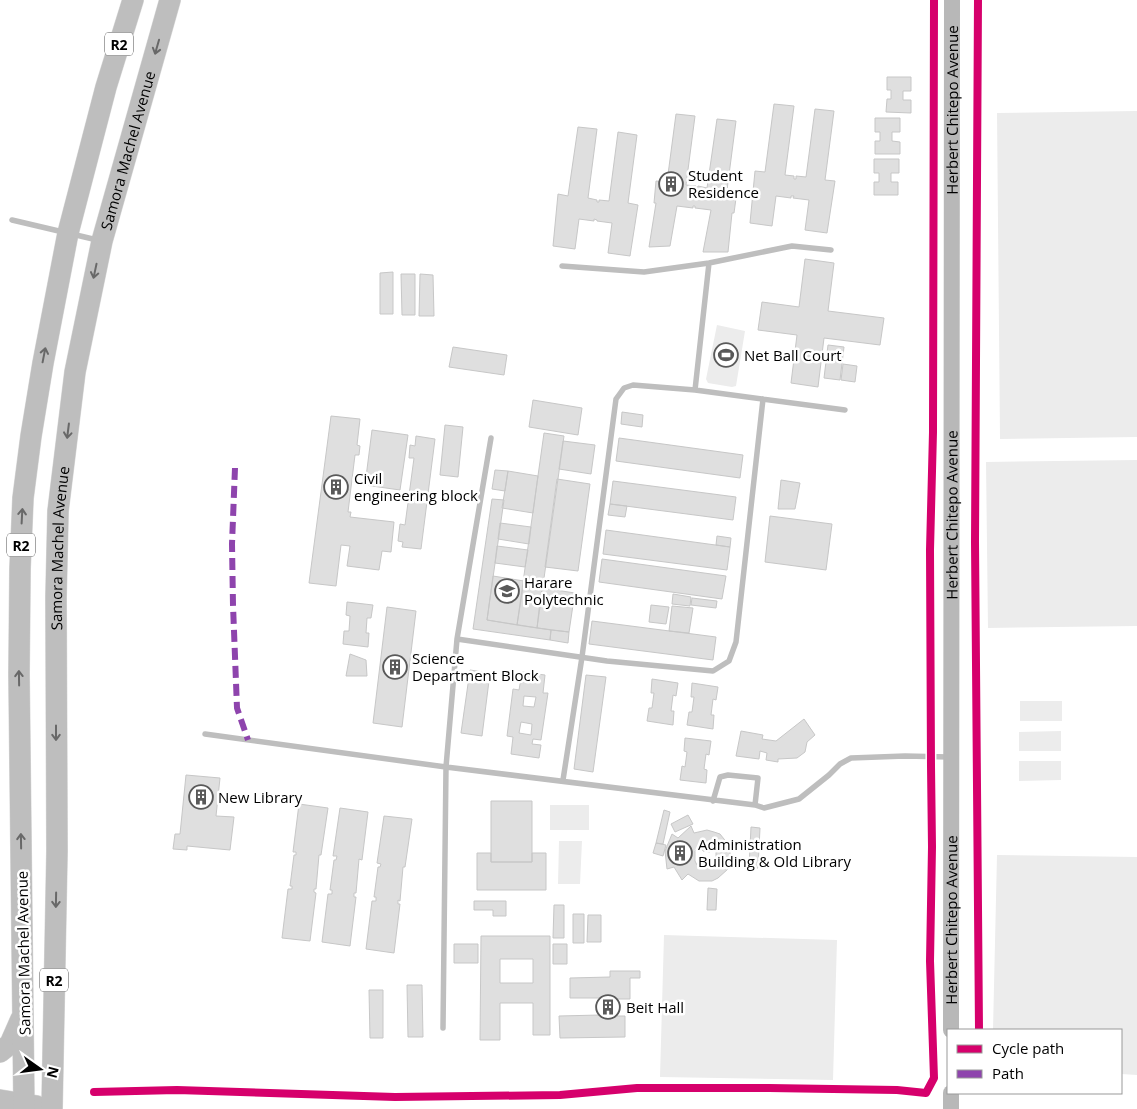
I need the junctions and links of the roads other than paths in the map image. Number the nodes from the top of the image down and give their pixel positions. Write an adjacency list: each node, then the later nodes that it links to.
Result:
1 (133, 0): 5 (highway, Samora Machel Avenue / R2)
2 (170, 0): 6 (highway, Samora Machel Avenue / R2, one-way to 6)
3 (952, 0): 17 (main road, Herbert Chitepo Avenue)
4 (12, 220): 5 (lane)
5 (68, 233): 6 (lane); 22 (highway, Samora Machel Avenue / R2, one-way to 5)
6 (102, 241): 29 (highway, Samora Machel Avenue / R2, one-way to 29)
7 (831, 250): 8 (lane)
8 (709, 262): 9 (lane); 10 (lane)
9 (562, 266)
10 (695, 390): 11 (lane); 15 (lane)
11 (763, 399): 12 (lane); 15 (lane)
12 (845, 410)
13 (491, 438): 14 (lane)
14 (457, 640): 15 (lane); 18 (lane)
15 (582, 657): 19 (lane)
16 (205, 734): 18 (lane)
17 (951, 758): 21 (lane); 24 (main road, Herbert Chitepo Avenue)
18 (446, 767): 19 (lane); 23 (lane)
19 (563, 780): 20 (lane)
20 (713, 801): 21 (lane); 21 (lane)
21 (755, 805)
22 (24, 1012): 25 (highway); 28 (highway, Samora Machel Avenue / R2)
23 (443, 1028)
24 (951, 1029)
25 (0, 1052)
26 (951, 1094): 30 (main road)
27 (0, 1100): 28 (highway)
28 (24, 1107): 29 (highway)
29 (57, 1109)
30 (951, 1109)

